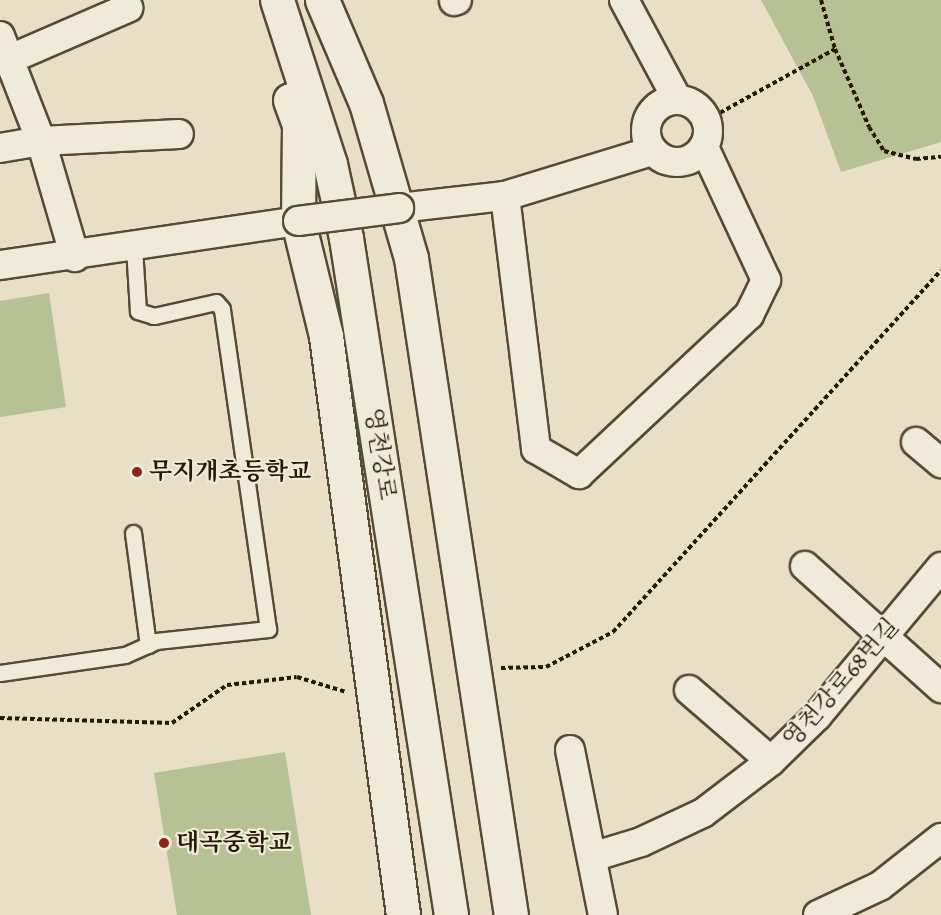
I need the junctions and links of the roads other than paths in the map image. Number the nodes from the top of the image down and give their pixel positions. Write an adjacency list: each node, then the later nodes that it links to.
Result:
1 (254, 0): 15 (street, 영천강로)
2 (277, 0): 34 (street, 영천강로)
3 (322, 0): 14 (street)
4 (624, 0): 7 (street)
5 (128, 8): 6 (street)
6 (5, 48): 10 (street)
7 (676, 99): 9 (street); 12 (street)
8 (178, 134): 10 (street)
9 (705, 134): 12 (street); 13 (street)
10 (41, 141): 11 (street); 17 (street)
11 (0, 148)
12 (652, 151): 13 (street)
13 (505, 196): 14 (street)
14 (399, 208): 15 (street, bridge); 35 (street)
15 (298, 221): 16 (street); 33 (street, 영천강로)
16 (134, 248): 17 (street); 25 (lane)
17 (75, 257): 18 (street)
18 (0, 265)
19 (916, 442): 20 (street)
20 (941, 463)
21 (133, 533): 25 (lane)
22 (805, 566): 24 (street)
23 (941, 567): 24 (street, 영천강로68번길)
24 (884, 635): 27 (street); 30 (street, 영천강로68번길)
25 (148, 645): 26 (lane)
26 (0, 673)
27 (941, 688)
28 (689, 690): 30 (street)
29 (570, 750): 32 (street)
30 (771, 761): 32 (street, 영천강로68번길)
31 (941, 838): 37 (street)
32 (592, 857): 36 (street)
33 (403, 915)
34 (451, 915)
35 (511, 915)
36 (603, 915)
37 (818, 915)

